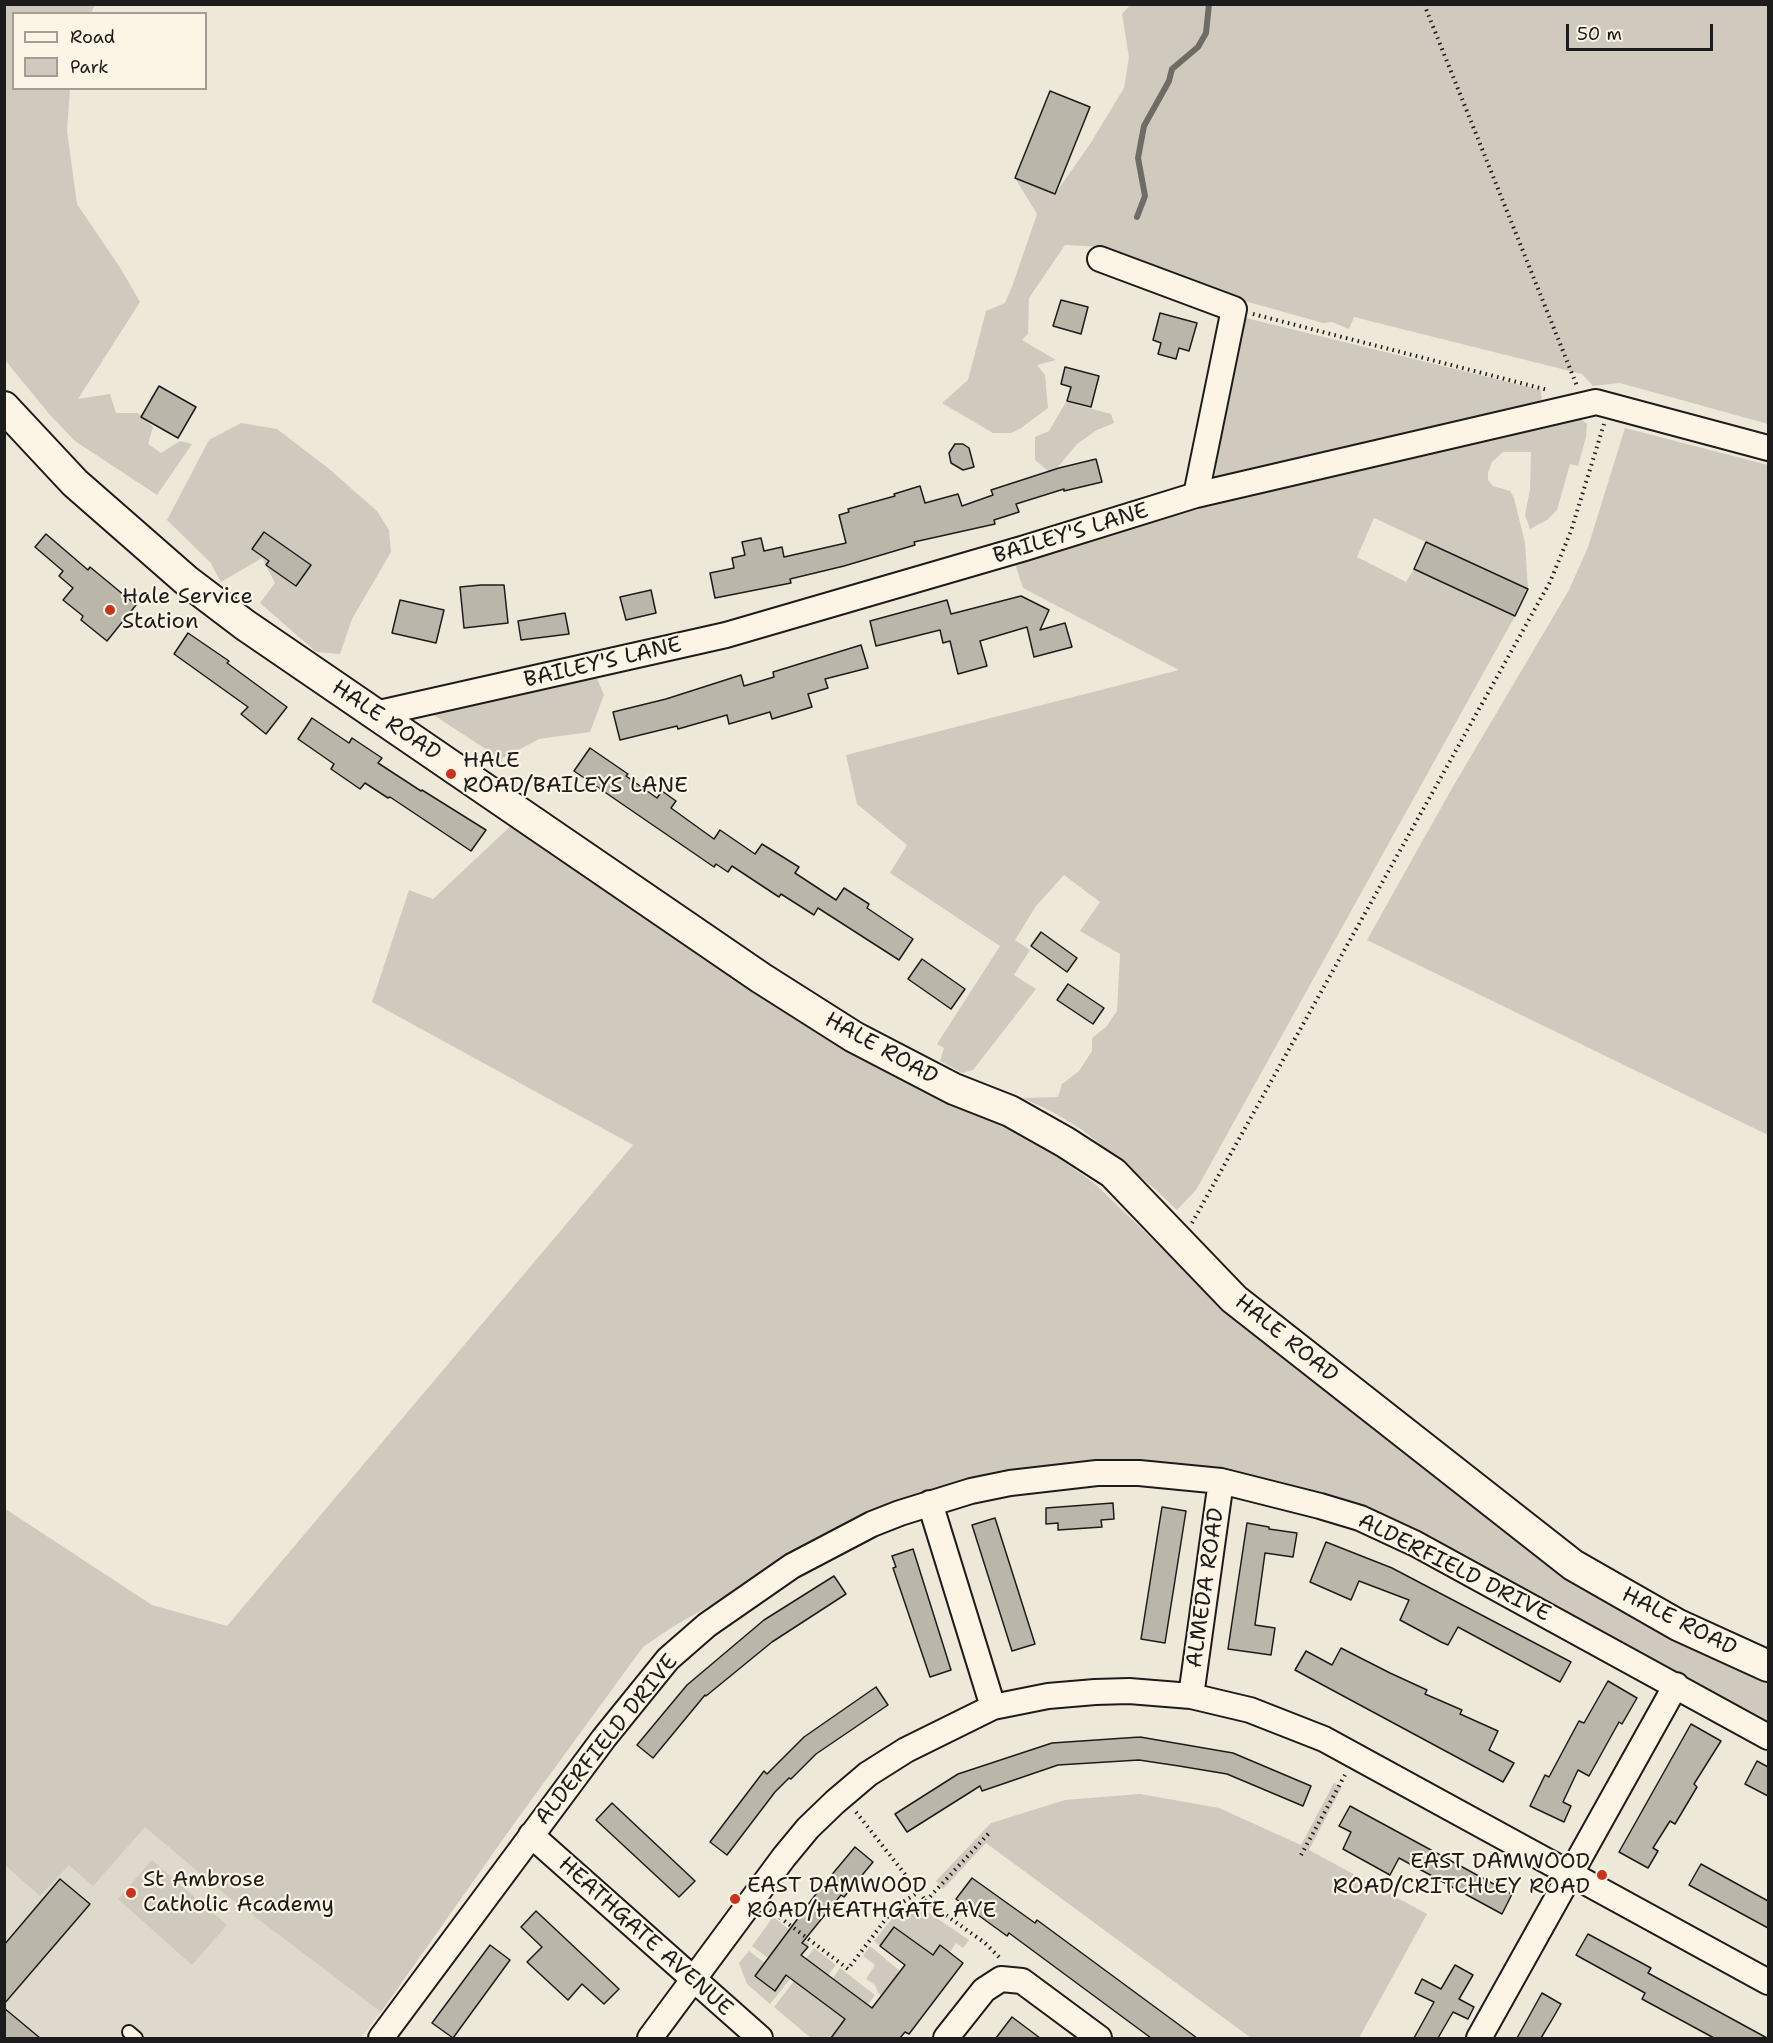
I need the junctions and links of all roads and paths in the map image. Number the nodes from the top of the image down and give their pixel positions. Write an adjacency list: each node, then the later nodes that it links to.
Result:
1 (1424, 4): 5 (path)
2 (1101, 259): 3 (street)
3 (1234, 309): 4 (path); 8 (street)
4 (1558, 392)
5 (1595, 402): 7 (street, BAILEY'S LANE); 8 (street, BAILEY'S LANE); 10 (path)
6 (4, 407): 9 (street, HALE ROAD)
7 (1768, 448)
8 (1196, 495): 9 (street, BAILEY'S LANE)
9 (375, 714): 10 (street, HALE ROAD)
10 (1181, 1242): 13 (street, HALE ROAD)
11 (1221, 1480): 12 (street, ALDERFIELD DRIVE); 14 (street, ALDERFIELD DRIVE); 15 (street, ALMEDA ROAD)
12 (930, 1503): 16 (street); 21 (street, ALDERFIELD DRIVE)
13 (1768, 1666)
14 (1676, 1685): 17 (street, ALDERFIELD DRIVE); 23 (street)
15 (1191, 1696): 16 (street); 18 (street)
16 (993, 1707): 19 (street)
17 (1768, 1737)
18 (1355, 1755): 22 (path); 23 (street)
19 (842, 1796): 24 (path); 25 (street)
20 (991, 1831): 26 (path)
21 (531, 1835): 27 (street, HEATHGATE AVENUE); 30 (street, ALDERFIELD DRIVE)
22 (1301, 1855)
23 (1571, 1873): 29 (street); 35 (street)
24 (920, 1892): 25 (path); 26 (path)
25 (753, 1897): 27 (street)
26 (926, 1901): 28 (path)
27 (692, 1979): 31 (street); 32 (street, HEATHGATE AVENUE)
28 (1022, 1981): 33 (street); 34 (street)
29 (1768, 1983)
30 (381, 2038)
31 (650, 2038)
32 (760, 2038)
33 (946, 2038)
34 (1099, 2038)
35 (1479, 2038)

